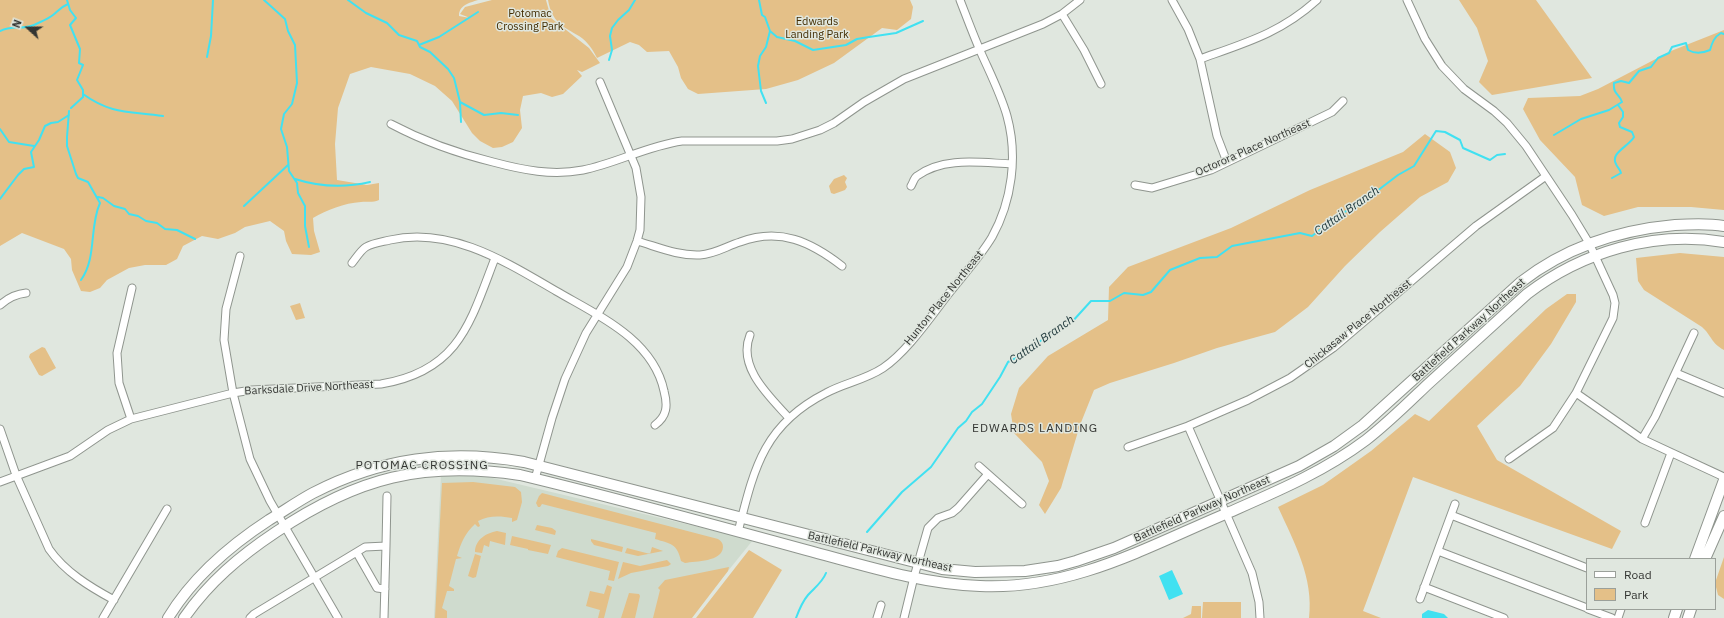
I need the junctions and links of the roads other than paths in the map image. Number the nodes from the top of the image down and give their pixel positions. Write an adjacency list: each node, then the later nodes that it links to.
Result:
1 (960, 0): 7 (street, Hunton Place Northeast)
2 (1080, 0): 6 (street)
3 (1172, 0): 8 (street)
4 (1317, 0): 8 (street)
5 (1407, 0): 16 (street)
6 (1062, 14): 7 (street); 10 (street)
7 (980, 50): 13 (street); 15 (street, Hunton Place Northeast)
8 (1200, 59): 14 (street)
9 (600, 82): 13 (street)
10 (1100, 84)
11 (1343, 101): 14 (street, Octorora Place Northeast)
12 (391, 124): 13 (street)
13 (631, 155): 20 (street)
14 (1227, 162): 17 (street, Octorora Place Northeast)
15 (1012, 164): 18 (street); 38 (street, Hunton Place Northeast)
16 (1546, 176): 22 (street); 41 (street, Chickasaw Place Northeast)
17 (1135, 185)
18 (911, 186)
19 (1724, 226): 22 (main road, Battlefield Parkway Northeast)
20 (637, 241): 27 (street); 31 (street)
21 (1724, 242): 24 (main road, Battlefield Parkway Northeast)
22 (1589, 244): 24 (street); 55 (main road, Battlefield Parkway Northeast)
23 (240, 256): 35 (street)
24 (1595, 256): 36 (street); 59 (main road, Battlefield Parkway Northeast)
25 (495, 258): 26 (street); 31 (street); 35 (street, Barksdale Drive Northeast)
26 (352, 262)
27 (842, 266)
28 (132, 288): 39 (street)
29 (26, 293): 30 (street)
30 (0, 305)
31 (597, 315): 40 (street); 47 (street)
32 (1694, 333): 34 (street)
33 (750, 335): 38 (street)
34 (1676, 373): 37 (street); 43 (street)
35 (233, 393): 39 (street, Barksdale Drive Northeast); 60 (street)
36 (1576, 393): 43 (street); 46 (street)
37 (1724, 393)
38 (789, 418): 63 (street, Hunton Place Northeast)
39 (131, 420): 50 (street, Barksdale Drive Northeast)
40 (655, 426)
41 (1188, 426): 44 (street, Chickasaw Place Northeast); 55 (street)
42 (0, 429): 50 (street)
43 (1642, 439): 45 (street)
44 (1128, 446)
45 (1671, 453): 52 (street); 64 (street)
46 (1509, 459)
47 (539, 466): 51 (street); 60 (main road, Battlefield Parkway Northeast); 63 (main road, Battlefield Parkway Northeast)
48 (979, 466): 49 (street)
49 (988, 474): 56 (street); 72 (street)
50 (16, 475): 53 (street, Barksdale Drive Northeast); 79 (street)
51 (535, 479): 65 (main road, Battlefield Parkway Northeast); 66 (main road, Battlefield Parkway Northeast)
52 (1724, 479): 70 (main road)
53 (0, 482)
54 (387, 496): 67 (street)
55 (1221, 501): 59 (street); 72 (main road, Battlefield Parkway Northeast)
56 (1022, 504)
57 (1455, 504): 61 (street)
58 (167, 509): 79 (street)
59 (1226, 513): 74 (main road, Battlefield Parkway Northeast); 91 (street)
60 (278, 514): 65 (street); 84 (main road, Battlefield Parkway Northeast)
61 (1451, 515): 68 (street); 73 (street)
62 (1724, 516): 71 (main road)
63 (742, 518): 66 (street, Hunton Place Northeast); 72 (main road, Battlefield Parkway Northeast)
64 (1646, 523)
65 (284, 526): 75 (street); 85 (main road, Battlefield Parkway Northeast)
66 (738, 532): 74 (main road, Battlefield Parkway Northeast)
67 (386, 546): 69 (street); 77 (street)
68 (1438, 551): 76 (street); 81 (street)
69 (357, 553): 75 (street); 77 (street)
70 (1695, 558)
71 (1705, 558)
72 (918, 563): 74 (street)
73 (1586, 568)
74 (914, 577): 90 (street)
75 (314, 578): 86 (street); 87 (street)
76 (1424, 587): 78 (street); 92 (street)
77 (385, 589): 88 (street)
78 (1420, 599)
79 (114, 600): 83 (street)
80 (881, 605): 89 (street)
81 (1586, 608)
82 (1591, 610): 93 (street)
83 (102, 618)
84 (168, 618)
85 (184, 618)
86 (250, 618)
87 (338, 618)
88 (384, 618)
89 (877, 618)
90 (904, 618)
91 (1260, 618)
92 (1504, 618)
93 (1612, 618)

